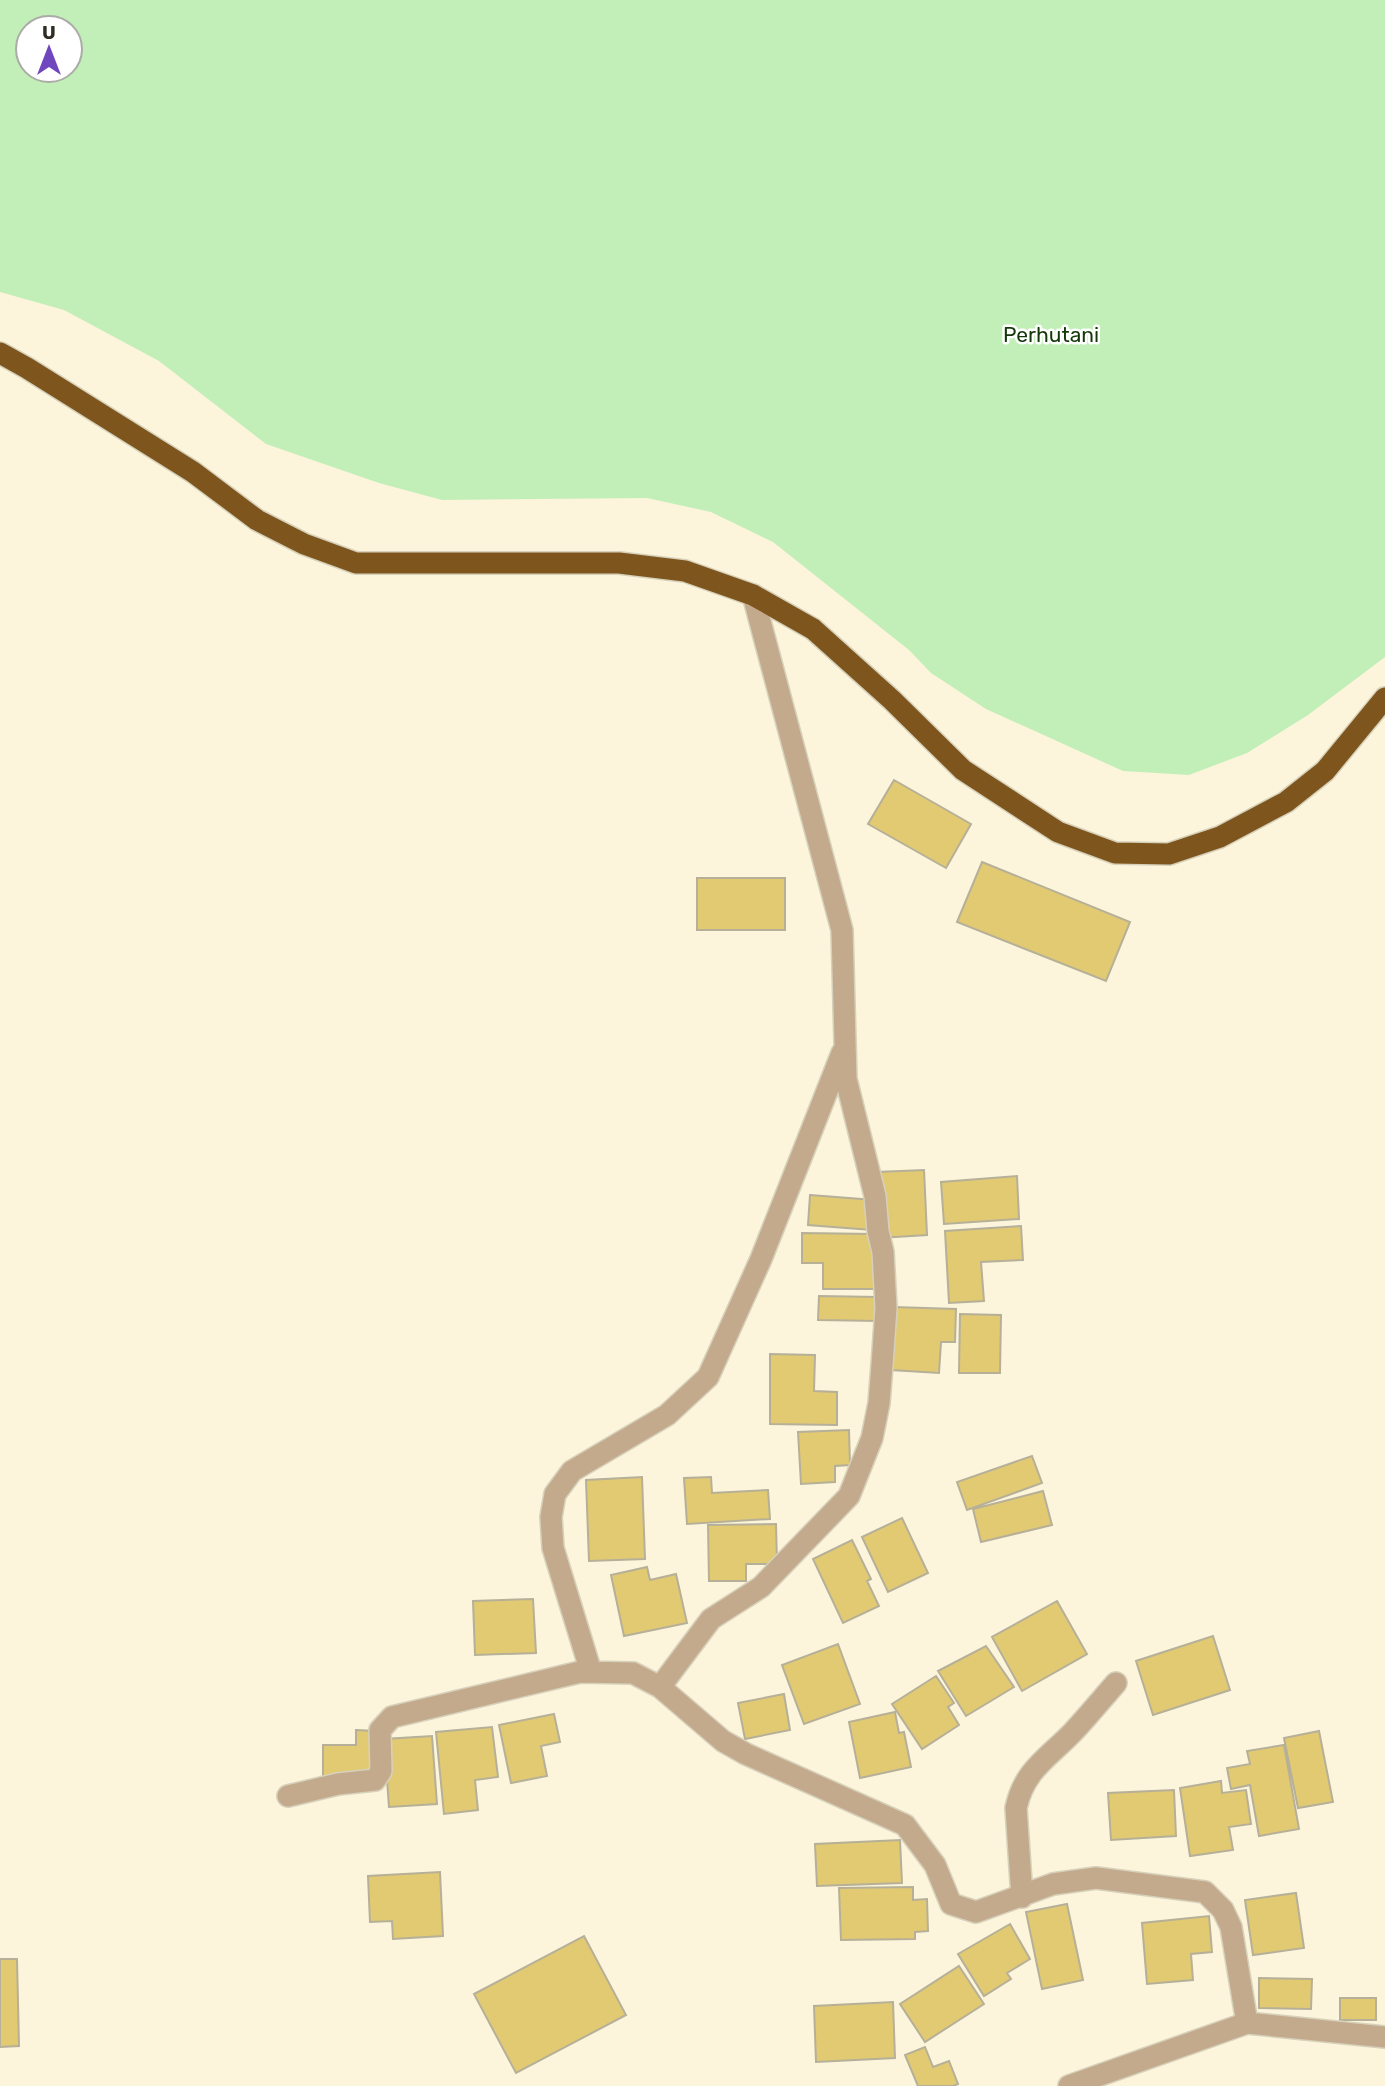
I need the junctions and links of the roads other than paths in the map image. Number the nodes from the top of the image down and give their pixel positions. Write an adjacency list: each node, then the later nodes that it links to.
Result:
1 (0, 353): 2 (highway)
2 (753, 595): 3 (highway); 4 (street)
3 (1385, 698)
4 (845, 1045): 5 (street); 7 (street)
5 (591, 1672): 7 (street); 8 (street)
6 (1116, 1683): 9 (street)
7 (660, 1687): 9 (street)
8 (288, 1796)
9 (1022, 1897): 10 (street)
10 (1247, 2023): 11 (street); 12 (street)
11 (1385, 2037)
12 (1069, 2086)

